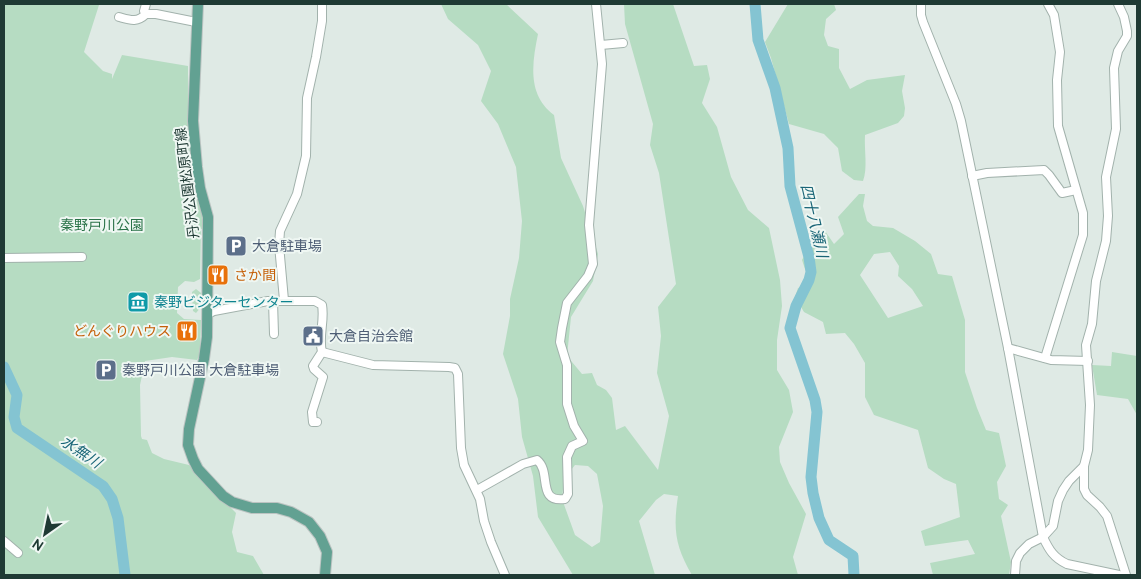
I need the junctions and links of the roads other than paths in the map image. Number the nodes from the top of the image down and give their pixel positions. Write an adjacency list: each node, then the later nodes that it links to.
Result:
1 (146, 4): 8 (street)
2 (198, 4): 10 (main road, 丹沢公園松原町線)
3 (322, 4): 17 (street)
4 (596, 4): 12 (street)
5 (921, 4): 13 (street)
6 (1048, 4): 14 (street)
7 (1118, 4): 24 (street)
8 (146, 14): 9 (street); 10 (street)
9 (119, 16)
10 (196, 22): 19 (main road, 丹沢公園松原町線)
11 (623, 43): 12 (street)
12 (600, 45): 27 (street)
13 (972, 176): 14 (street); 21 (street)
14 (1076, 190): 23 (street)
15 (82, 257): 16 (street)
16 (4, 258)
17 (284, 300): 18 (street); 22 (street)
18 (272, 301): 19 (street); 20 (street)
19 (208, 314): 31 (main road, 丹沢公園松原町線)
20 (274, 334)
21 (1008, 348): 23 (street); 28 (street)
22 (322, 352): 25 (street); 27 (street)
23 (1045, 358): 24 (street)
24 (1088, 362): 26 (street)
25 (317, 422)
26 (1084, 466): 28 (street); 35 (street)
27 (477, 490): 32 (street)
28 (1043, 537): 33 (street); 34 (street)
29 (4, 541): 30 (street)
30 (18, 553)
31 (325, 575)
32 (505, 575)
33 (1015, 575)
34 (1119, 575)
35 (1126, 575)

